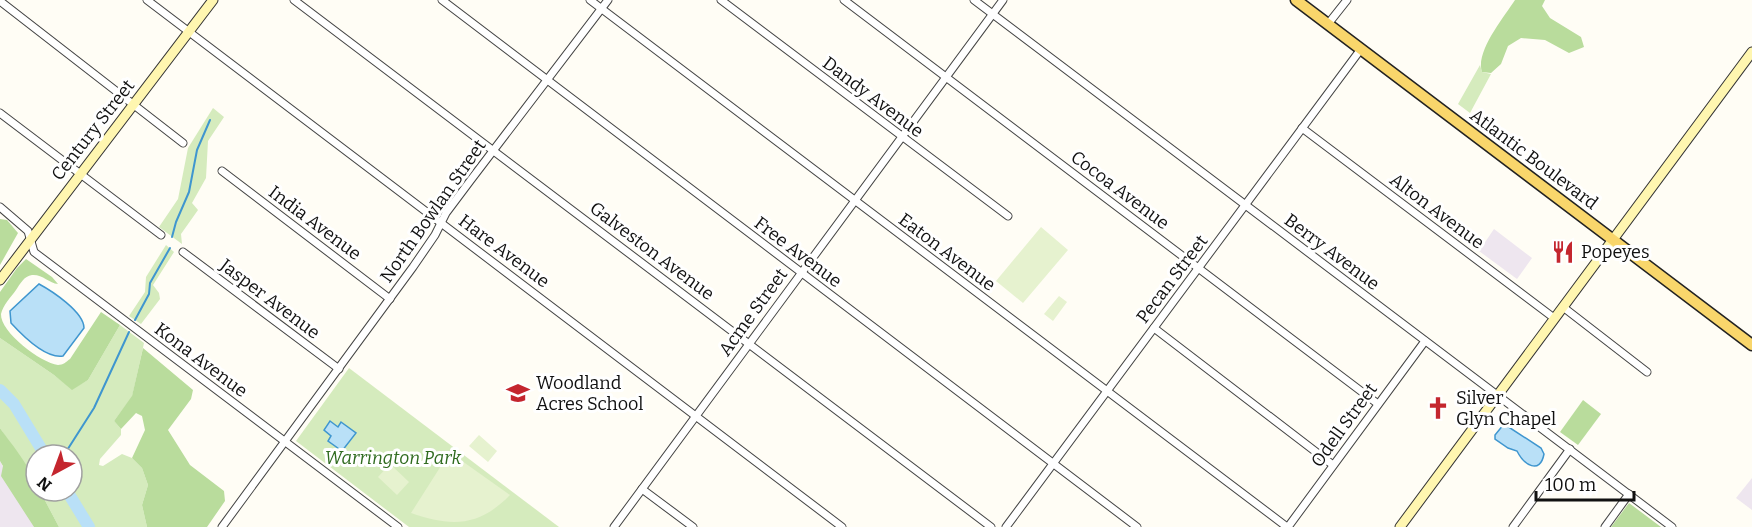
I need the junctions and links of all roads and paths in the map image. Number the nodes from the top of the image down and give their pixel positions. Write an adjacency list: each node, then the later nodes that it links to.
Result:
1 (147, 0): 17 (street, Hare Avenue)
2 (213, 0): 17 (main road, Century Street)
3 (294, 0): 27 (street, Galveston Avenue)
4 (442, 0): 21 (street, Free Avenue)
5 (590, 0): 14 (street, Eaton Avenue)
6 (608, 0): 14 (street, North Bowlan Street)
7 (721, 0): 25 (street, Dandy Avenue)
8 (844, 0): 20 (street, Cocoa Avenue)
9 (974, 0): 15 (street, Berry Avenue)
10 (1003, 0): 15 (street, Acme Street)
11 (1296, 0): 16 (main road, Atlantic Boulevard)
12 (1347, 0): 16 (street)
13 (0, 1): 22 (street)
14 (602, 9): 21 (street, North Bowlan Street); 30 (street, Eaton Avenue)
15 (993, 14): 20 (street, Acme Street); 31 (street, Berry Avenue)
16 (1328, 24): 18 (main road, Atlantic Boulevard)
17 (189, 32): 22 (main road, Century Street); 34 (street, Hare Avenue)
18 (1361, 49): 24 (street, Pecan Street); 37 (main road, Atlantic Boulevard)
19 (1752, 52): 37 (main road)
20 (945, 77): 25 (street, Acme Street); 39 (street, Cocoa Avenue)
21 (547, 80): 27 (street, North Bowlan Street); 40 (street, Free Avenue)
22 (134, 105): 26 (street); 29 (main road, Century Street)
23 (0, 113): 29 (street)
24 (1302, 128): 31 (street, Pecan Street); 44 (street, Alton Avenue)
25 (901, 136): 30 (street, Acme Street); 33 (street, Dandy Avenue)
26 (183, 143)
27 (493, 150): 34 (street, North Bowlan Street); 47 (street, Galveston Avenue)
28 (222, 171): 42 (street, India Avenue)
29 (80, 174): 35 (street); 36 (main road, Century Street)
30 (854, 200): 40 (street, Acme Street); 51 (street, Eaton Avenue)
31 (1245, 205): 39 (street, Pecan Street); 46 (street, Berry Avenue)
32 (0, 207): 36 (street, Kona Avenue)
33 (1008, 216)
34 (442, 223): 42 (street, North Bowlan Street); 54 (street, Hare Avenue)
35 (161, 235)
36 (30, 239): 41 (main road, Century Street); 55 (street, Kona Avenue)
37 (1612, 239): 43 (main road); 48 (main road, Atlantic Boulevard)
38 (183, 252): 49 (street, Jasper Avenue)
39 (1198, 268): 45 (street, Pecan Street); 53 (street, Cocoa Avenue)
40 (800, 272): 47 (street, Acme Street); 57 (street, Free Avenue)
41 (0, 280)
42 (390, 299): 49 (street, North Bowlan Street)
43 (1563, 307): 44 (main road); 50 (street)
44 (1554, 318): 52 (main road)
45 (1154, 328): 51 (street, Pecan Street); 58 (street)
46 (1425, 341): 52 (street, Berry Avenue); 53 (street, Odell Street)
47 (748, 343): 54 (street, Acme Street); 66 (street, Galveston Avenue)
48 (1752, 345)
49 (339, 369): 55 (street, North Bowlan Street)
50 (1647, 372)
51 (1107, 391): 57 (street, Pecan Street); 69 (street, Eaton Avenue)
52 (1498, 395): 56 (street, Berry Avenue); 70 (main road)
53 (1378, 404): 58 (street, Odell Street)
54 (696, 416): 59 (street, Acme Street); 65 (street, Hare Avenue)
55 (285, 442): 61 (street, North Bowlan Street); 62 (street, Kona Avenue)
56 (1570, 449): 60 (street, Berry Avenue); 71 (street)
57 (1054, 464): 67 (street, Pecan Street); 68 (street, Free Avenue)
58 (1333, 465): 69 (street, Odell Street)
59 (642, 489): 63 (street, Acme Street); 64 (street)
60 (1629, 494): 72 (street); 73 (street, Berry Avenue)
61 (222, 527)
62 (398, 527)
63 (614, 527)
64 (693, 527)
65 (842, 527)
66 (991, 527)
67 (1006, 527)
68 (1137, 527)
69 (1287, 527)
70 (1400, 527)
71 (1513, 527)
72 (1605, 527)
73 (1672, 527)

